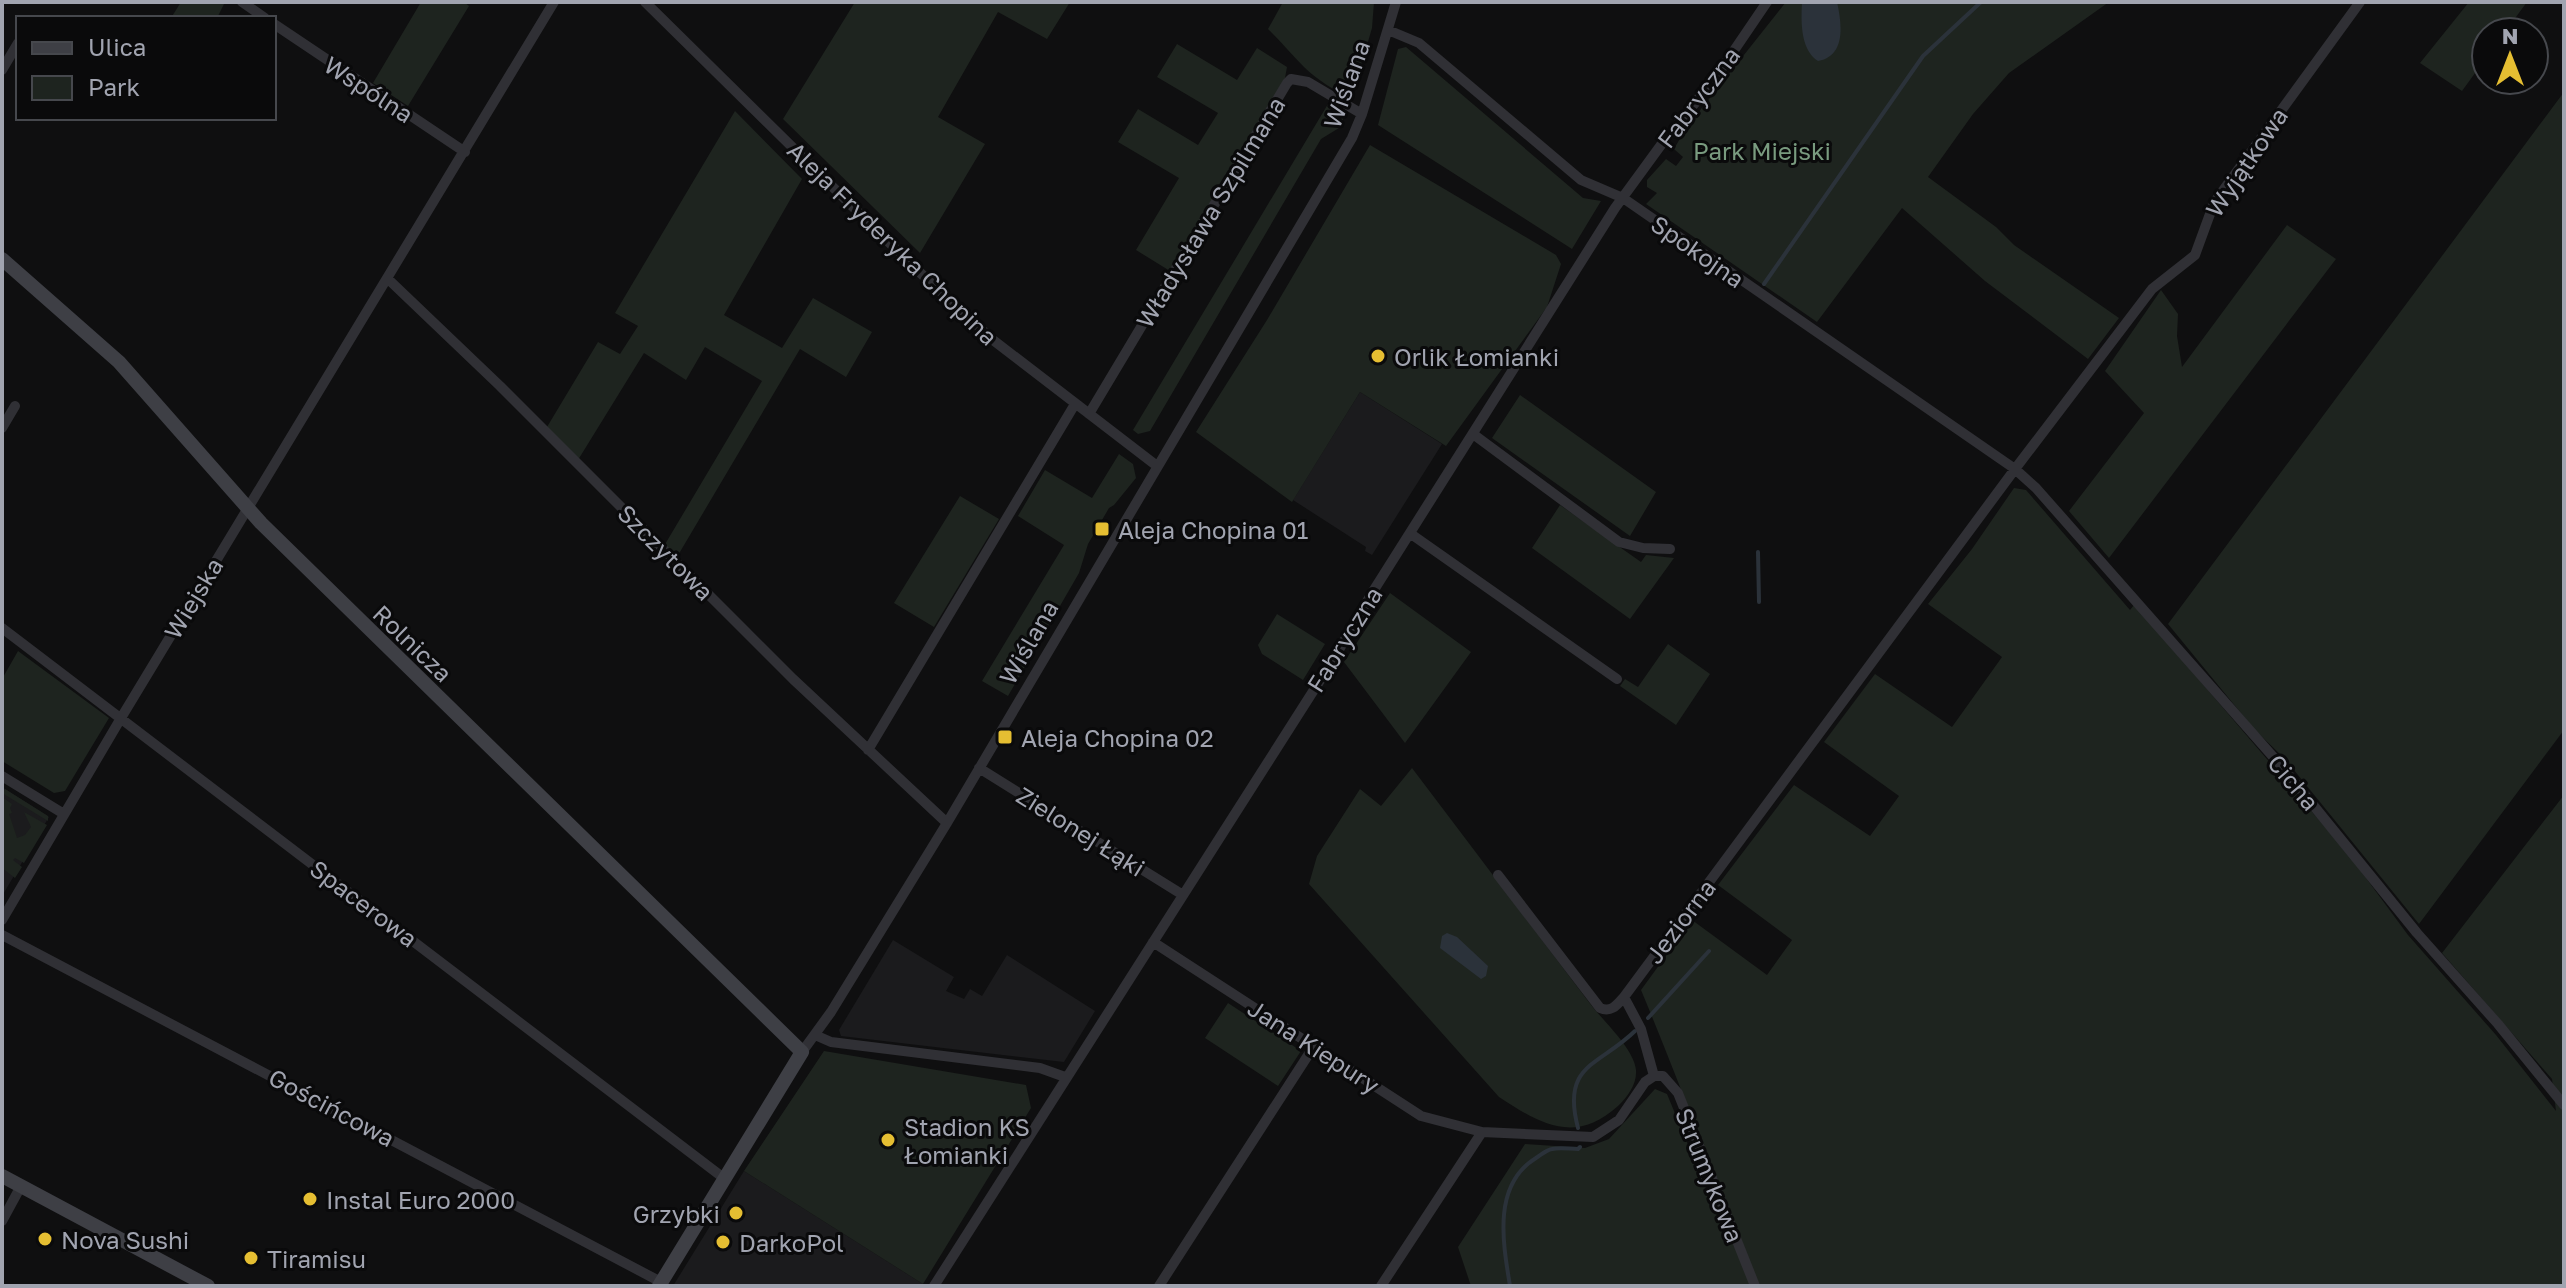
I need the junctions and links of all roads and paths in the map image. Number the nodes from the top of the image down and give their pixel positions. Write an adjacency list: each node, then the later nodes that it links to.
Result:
1 (242, 2): 7 (street)
2 (554, 2): 13 (street, Wiejska)
3 (645, 2): 17 (street, Aleja Fryderyka Chopina)
4 (1396, 2): 9 (street, Wiślana)
5 (1767, 2): 14 (street, Fabryczna)
6 (2360, 2): 23 (street, Wyjątkowa)
7 (262, 16)
8 (276, 25): 13 (street, Wspólna)
9 (1388, 30): 12 (street, Wiślana); 14 (street, Spokojna)
10 (16, 46): 11 (street)
11 (2, 70)
12 (1362, 114): 19 (street, Władysława Szpilmana); 22 (street, Wiślana)
13 (465, 152): 16 (street, Wiejska)
14 (1623, 198): 21 (street, Fabryczna); 23 (street, Spokojna)
15 (2, 259): 24 (street, Rolnicza)
16 (388, 279): 24 (street, Wiejska); 30 (street, Szczytowa)
17 (1075, 404): 19 (street, Aleja Fryderyka Chopina); 30 (street)
18 (15, 406): 20 (street)
19 (1089, 414): 22 (street, Aleja Fryderyka Chopina)
20 (2, 428)
21 (1473, 434): 25 (street, Fabryczna); 26 (street)
22 (1157, 466): 31 (street, Wiślana)
23 (2015, 469): 40 (street, Jeziorna); 46 (street, Cicha)
24 (248, 509): 29 (street, Wiejska); 43 (street, Rolnicza)
25 (1411, 534): 28 (street); 36 (street, Fabryczna)
26 (1670, 549)
27 (2, 628): 29 (street, Spacerowa)
28 (1617, 679)
29 (121, 718): 33 (street, Wiejska); 49 (street, Spacerowa)
30 (868, 750): 34 (street, Szczytowa)
31 (979, 768): 34 (street, Wiślana); 36 (street, Zielonej Łąki)
32 (2, 776): 33 (street)
33 (64, 814): 37 (street, Wiejska)
34 (947, 823): 41 (street, Wiślana)
35 (1498, 875): 40 (street)
36 (1183, 895): 39 (street, Fabryczna)
37 (2, 920)
38 (2, 935): 52 (street, Gościńcowa)
39 (1153, 942): 42 (street, Jana Kiepury); 45 (street, Fabryczna)
40 (1624, 997): 44 (street)
41 (815, 1035): 43 (street, Wiślana); 45 (street)
42 (1314, 1046): 47 (street, Jana Kiepury); 55 (street)
43 (802, 1052): 49 (street, Wiślana)
44 (1654, 1076): 47 (street); 57 (street, Strumykowa)
45 (1065, 1077): 53 (street, Fabryczna)
46 (2564, 1105)
47 (1482, 1132): 56 (street)
48 (2, 1176): 50 (street)
49 (725, 1179): 52 (street, Wiślana)
50 (21, 1186): 51 (street); 54 (street)
51 (2, 1221)
52 (660, 1284)
53 (939, 1284)
54 (208, 1286)
55 (1159, 1286)
56 (1381, 1286)
57 (1755, 1286)

